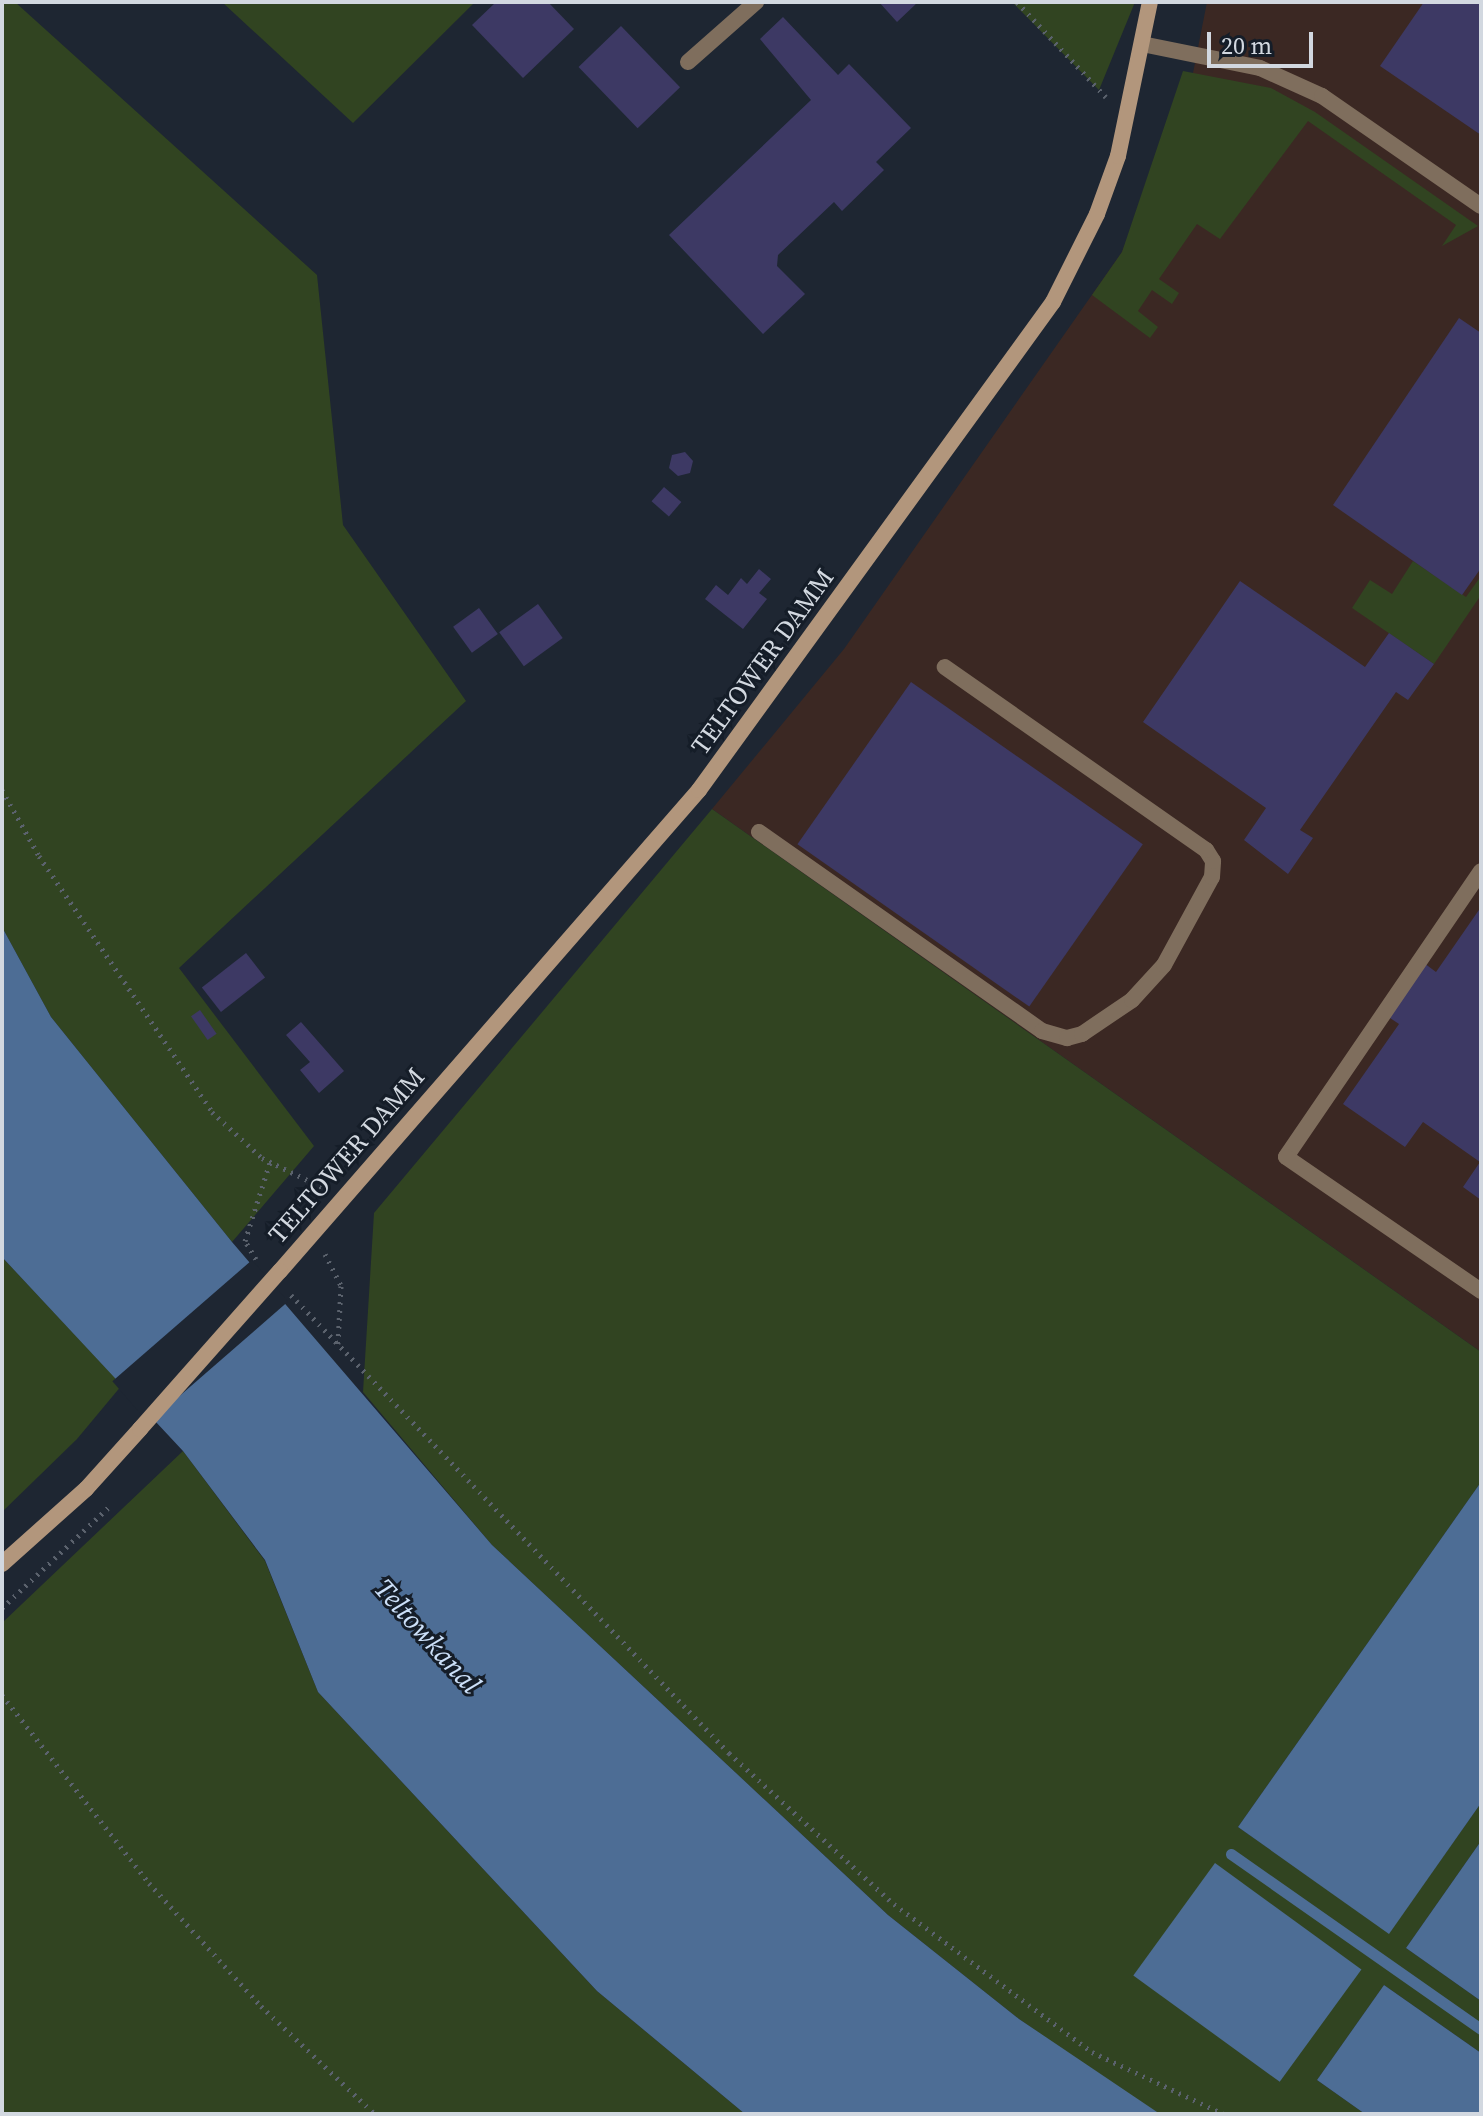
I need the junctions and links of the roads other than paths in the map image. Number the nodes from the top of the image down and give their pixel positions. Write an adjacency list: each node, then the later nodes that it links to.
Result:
1 (756, 2): 4 (lane)
2 (1150, 2): 3 (main road, TELTOWER DAMM)
3 (1142, 44): 5 (lane); 10 (main road, TELTOWER DAMM, bridge)
4 (688, 62)
5 (1481, 206)
6 (945, 667): 7 (lane)
7 (759, 832)
8 (1481, 871): 9 (lane)
9 (1481, 1291)
10 (2, 1564)

